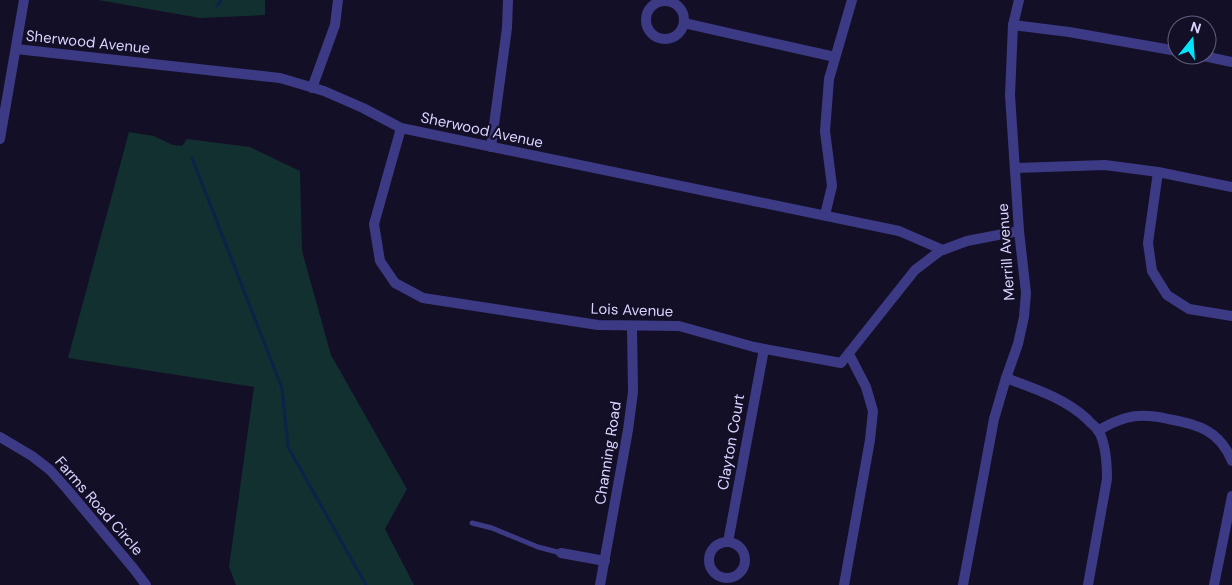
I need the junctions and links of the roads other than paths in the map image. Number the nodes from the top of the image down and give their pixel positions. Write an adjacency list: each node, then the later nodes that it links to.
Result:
1 (24, 0): 8 (street)
2 (338, 0): 13 (street)
3 (508, 0): 16 (street)
4 (852, 0): 10 (street)
5 (1019, 0): 7 (street, Merrill Avenue)
6 (684, 23): 10 (street)
7 (1013, 24): 9 (street); 17 (street, Merrill Avenue)
8 (16, 49): 13 (street, Sherwood Avenue); 15 (street)
9 (1167, 49)
10 (836, 57): 20 (street)
11 (1217, 59): 12 (street)
12 (1232, 62)
13 (312, 88): 14 (street, Sherwood Avenue)
14 (400, 128): 16 (street, Sherwood Avenue); 24 (street, Lois Avenue)
15 (0, 139)
16 (491, 147): 20 (street, Sherwood Avenue)
17 (1015, 168): 18 (street); 21 (street, Merrill Avenue)
18 (1158, 172): 19 (street); 23 (street)
19 (1232, 187)
20 (824, 215): 22 (street, Sherwood Avenue)
21 (1019, 231): 22 (street); 27 (street, Merrill Avenue)
22 (943, 250): 26 (street)
23 (1232, 316)
24 (632, 326): 25 (street, Lois Avenue); 35 (street, Channing Road)
25 (764, 349): 26 (street, Lois Avenue); 33 (street, Clayton Court)
26 (849, 354): 38 (street)
27 (1006, 378): 28 (street); 39 (street, Merrill Avenue)
28 (1098, 430): 30 (street); 40 (street)
29 (0, 437): 36 (street, Farms Road Circle)
30 (1232, 461)
31 (1232, 496): 41 (street)
32 (472, 523): 34 (lane)
33 (728, 542)
34 (561, 553): 35 (street)
35 (605, 561): 37 (street, Channing Road)
36 (146, 585)
37 (600, 585)
38 (844, 585)
39 (964, 585)
40 (1088, 585)
41 (1214, 585)

